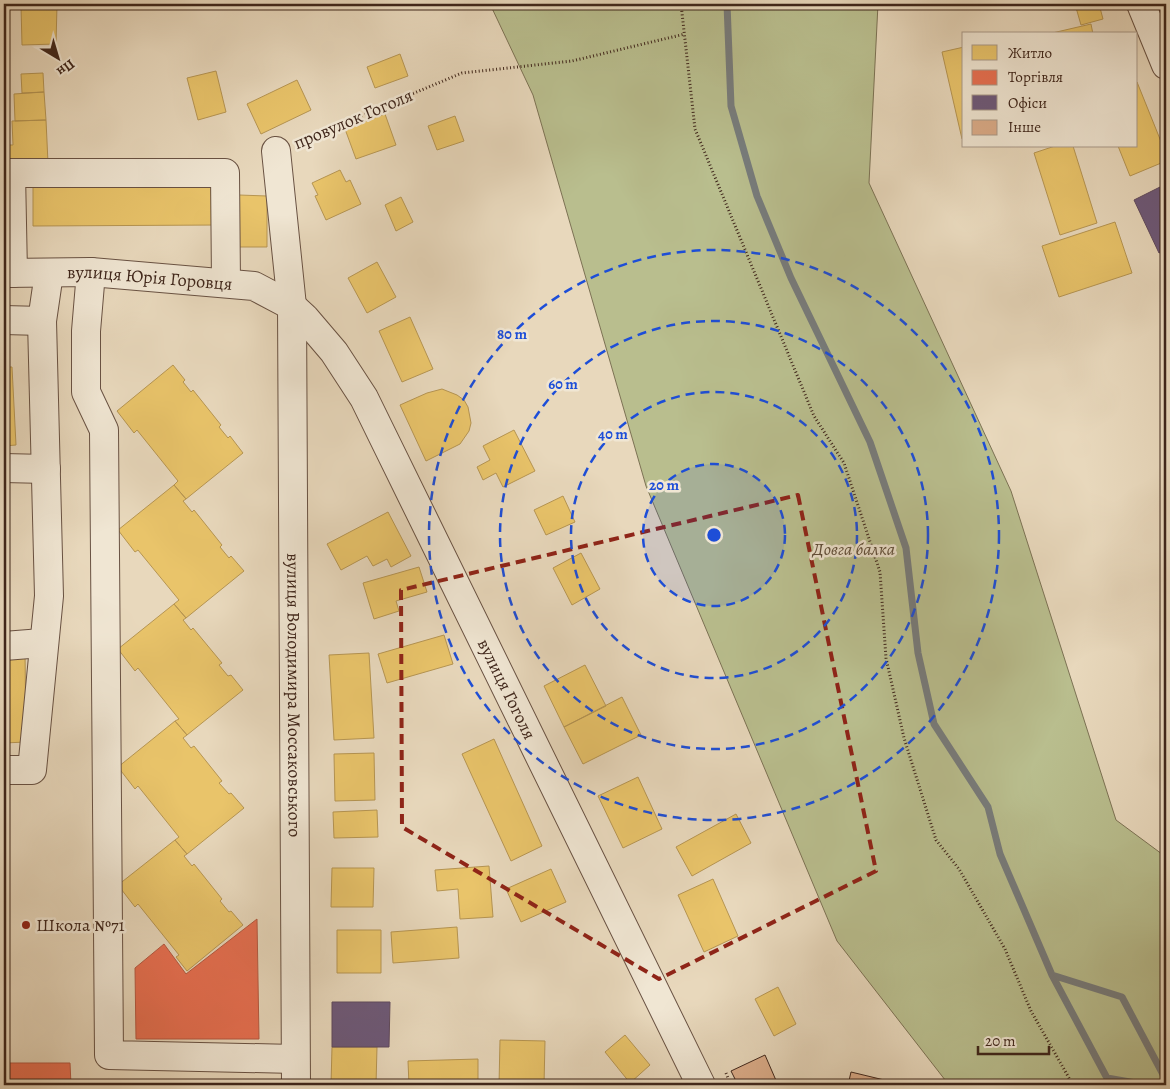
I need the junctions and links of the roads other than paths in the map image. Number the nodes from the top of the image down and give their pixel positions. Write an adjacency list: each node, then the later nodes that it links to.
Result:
1 (1141, 4): 2 (street)
2 (1166, 65)
3 (276, 151): 8 (street, провулок Гоголя)
4 (49, 272): 5 (street, вулиця Юрія Горовця); 6 (street, вулиця Юрія Горовця); 10 (street)
5 (91, 272): 7 (street, вулиця Юрія Горовця); 16 (street)
6 (8, 273): 7 (street)
7 (226, 283): 8 (street, вулиця Юрія Горовця)
8 (292, 306): 16 (street, вулиця Володимира Моссаковського); 17 (street, вулиця Гоголя)
9 (4, 320): 10 (street)
10 (42, 321): 12 (street)
11 (4, 468): 12 (street)
12 (46, 469): 15 (street)
13 (42, 644): 14 (street)
14 (4, 646)
15 (4, 770)
16 (295, 1072)
17 (701, 1085)

